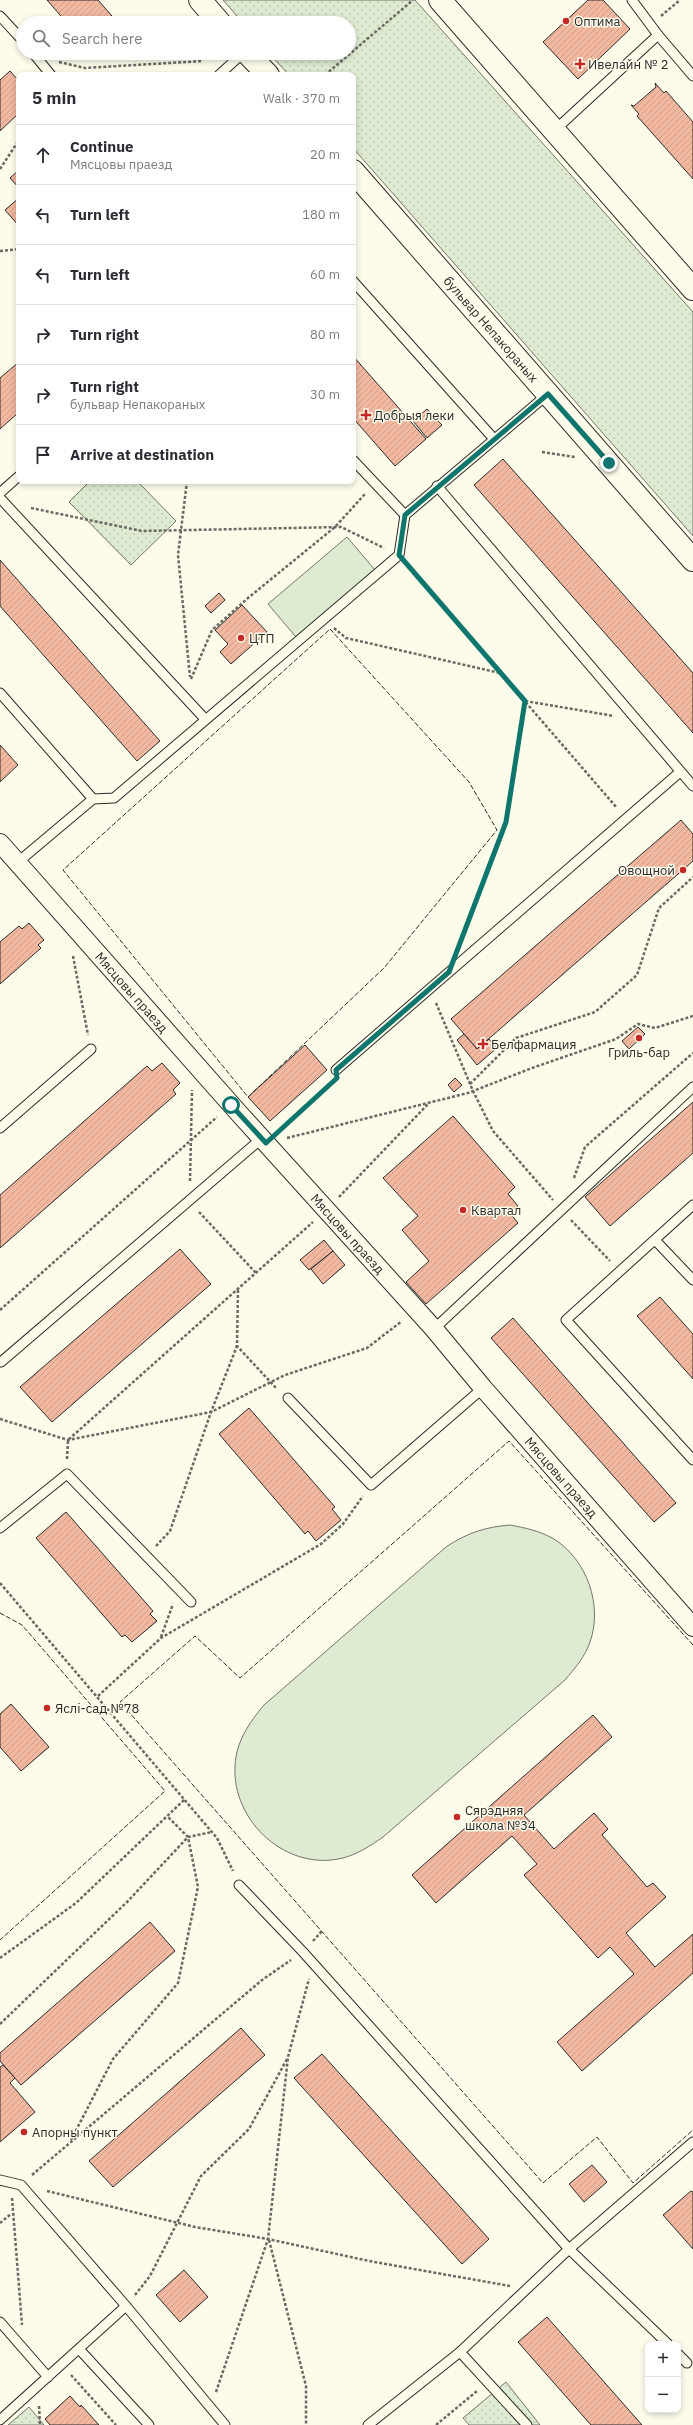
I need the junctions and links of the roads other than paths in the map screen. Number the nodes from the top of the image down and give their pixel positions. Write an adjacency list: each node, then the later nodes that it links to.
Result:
1 (200, 0): 5 (main road)
2 (440, 0): 15 (main road)
3 (632, 0): 7 (lane)
4 (0, 15): 6 (lane)
5 (214, 16)
6 (16, 33)
7 (658, 35): 14 (lane); 15 (lane)
8 (39, 60): 11 (lane)
9 (235, 60): 12 (lane)
10 (254, 60): 13 (main road)
11 (49, 72)
12 (222, 72)
13 (265, 72)
14 (693, 76)
15 (555, 130): 18 (main road)
16 (356, 174): 19 (main road, бульвар Непакораных)
17 (356, 284): 20 (lane)
18 (693, 290)
19 (548, 394): 20 (lane); 27 (main road, бульвар Непакораных)
20 (494, 439): 23 (lane)
21 (356, 463): 26 (lane)
22 (16, 479): 24 (lane)
23 (437, 486): 26 (lane); 30 (lane)
24 (0, 493)
25 (2, 500): 29 (lane)
26 (405, 515): 29 (lane)
27 (693, 560)
28 (0, 693): 32 (lane)
29 (205, 719): 32 (lane)
30 (680, 772): 31 (lane); 36 (lane)
31 (693, 786)
32 (93, 799): 34 (lane)
33 (0, 843): 34 (street, Мясцовы праезд)
34 (18, 862): 39 (street, Мясцовы праезд)
35 (91, 1049): 38 (lane)
36 (336, 1070)
37 (693, 1087): 43 (lane)
38 (0, 1128)
39 (264, 1141): 43 (street, Мясцовы праезд); 44 (lane)
40 (693, 1205): 41 (lane)
41 (656, 1240): 42 (lane); 47 (lane)
42 (693, 1280)
43 (434, 1329): 45 (street, Мясцовы праезд)
44 (1, 1362)
45 (483, 1388): 46 (lane); 50 (street, Мясцовы праезд)
46 (288, 1398)
47 (693, 1460)
48 (0, 1528): 49 (lane)
49 (191, 1602)
50 (690, 1617)
51 (239, 1885): 54 (lane)
52 (693, 2142): 54 (lane)
53 (0, 2180): 55 (lane)
54 (569, 2249): 57 (lane); 59 (lane)
55 (126, 2306): 58 (lane); 65 (lane)
56 (0, 2322): 62 (lane)
57 (665, 2341)
58 (79, 2349): 62 (lane); 64 (lane)
59 (460, 2352): 66 (lane); 67 (lane)
60 (681, 2357): 61 (lane)
61 (687, 2363)
62 (48, 2377): 63 (lane)
63 (0, 2420)
64 (149, 2425)
65 (225, 2425)
66 (368, 2425)
67 (527, 2425)

